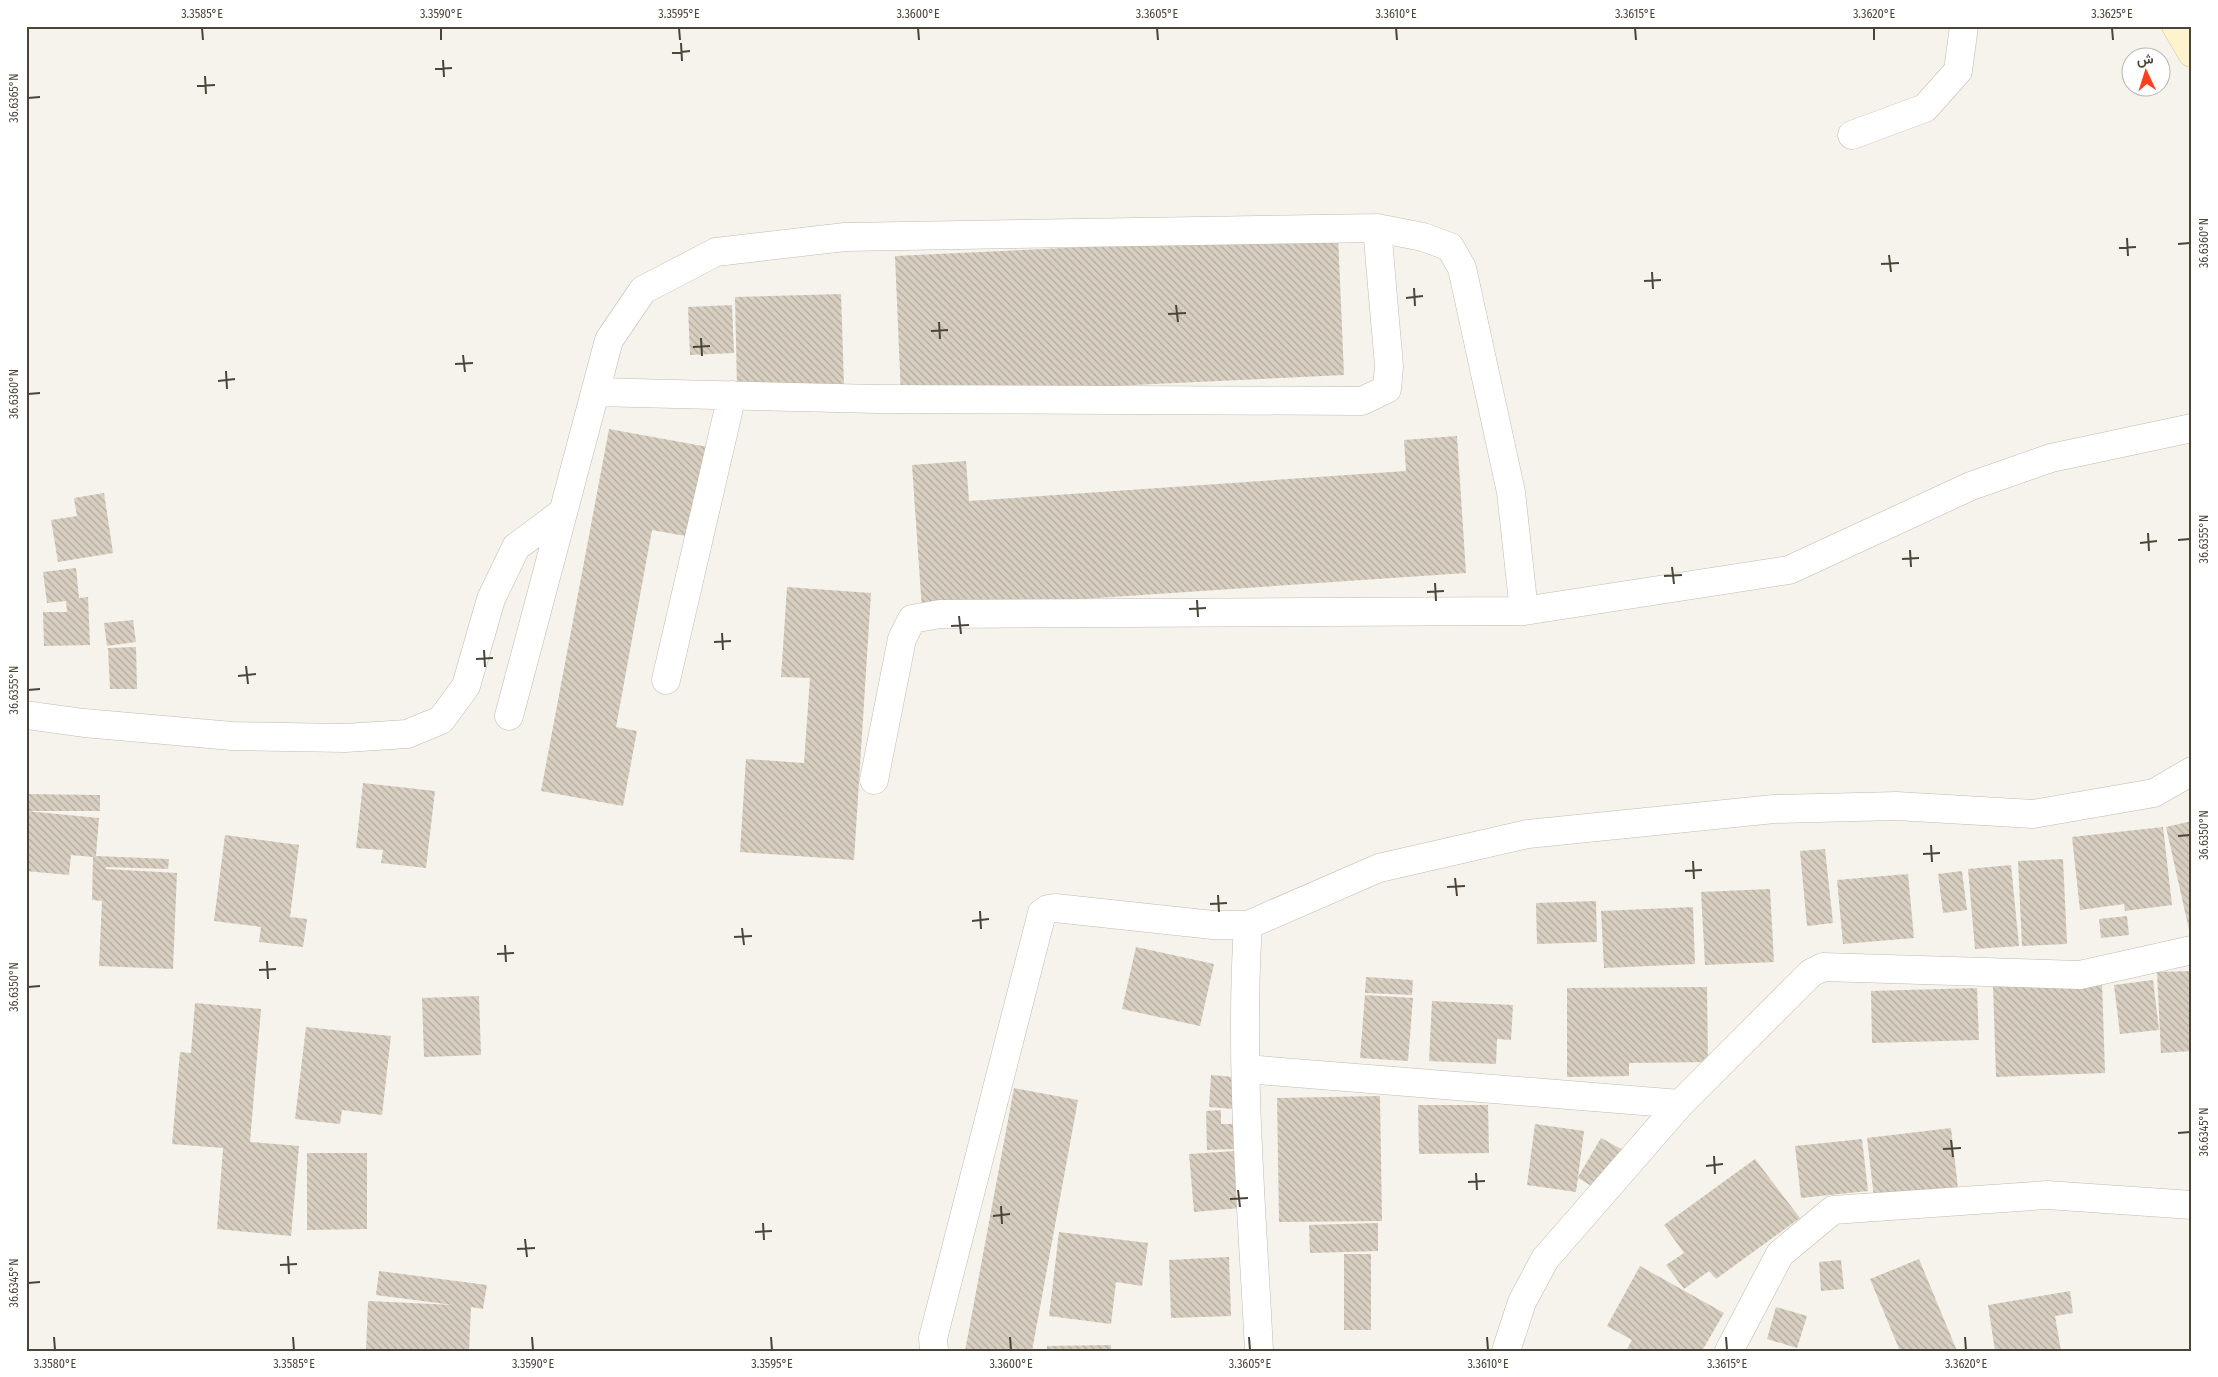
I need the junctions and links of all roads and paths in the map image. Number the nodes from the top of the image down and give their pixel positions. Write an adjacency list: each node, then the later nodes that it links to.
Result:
1 (1964, 26): 4 (street)
2 (2176, 26): 3 (street)
3 (2192, 54)
4 (1852, 135)
5 (1377, 228): 6 (street); 7 (street); 10 (street)
6 (595, 392): 7 (street); 9 (street)
7 (732, 395): 11 (street)
8 (2192, 428): 10 (street)
9 (563, 512): 12 (street); 13 (street)
10 (1524, 611): 15 (street)
11 (666, 680)
12 (26, 715)
13 (509, 716)
14 (2192, 771): 16 (street)
15 (874, 780)
16 (1248, 925): 18 (street); 21 (street)
17 (2192, 950): 19 (street)
18 (1246, 1069): 19 (street); 22 (street)
19 (1680, 1104): 23 (street)
20 (2192, 1205): 24 (street)
21 (934, 1351)
22 (1259, 1351)
23 (1506, 1351)
24 (1729, 1351)

